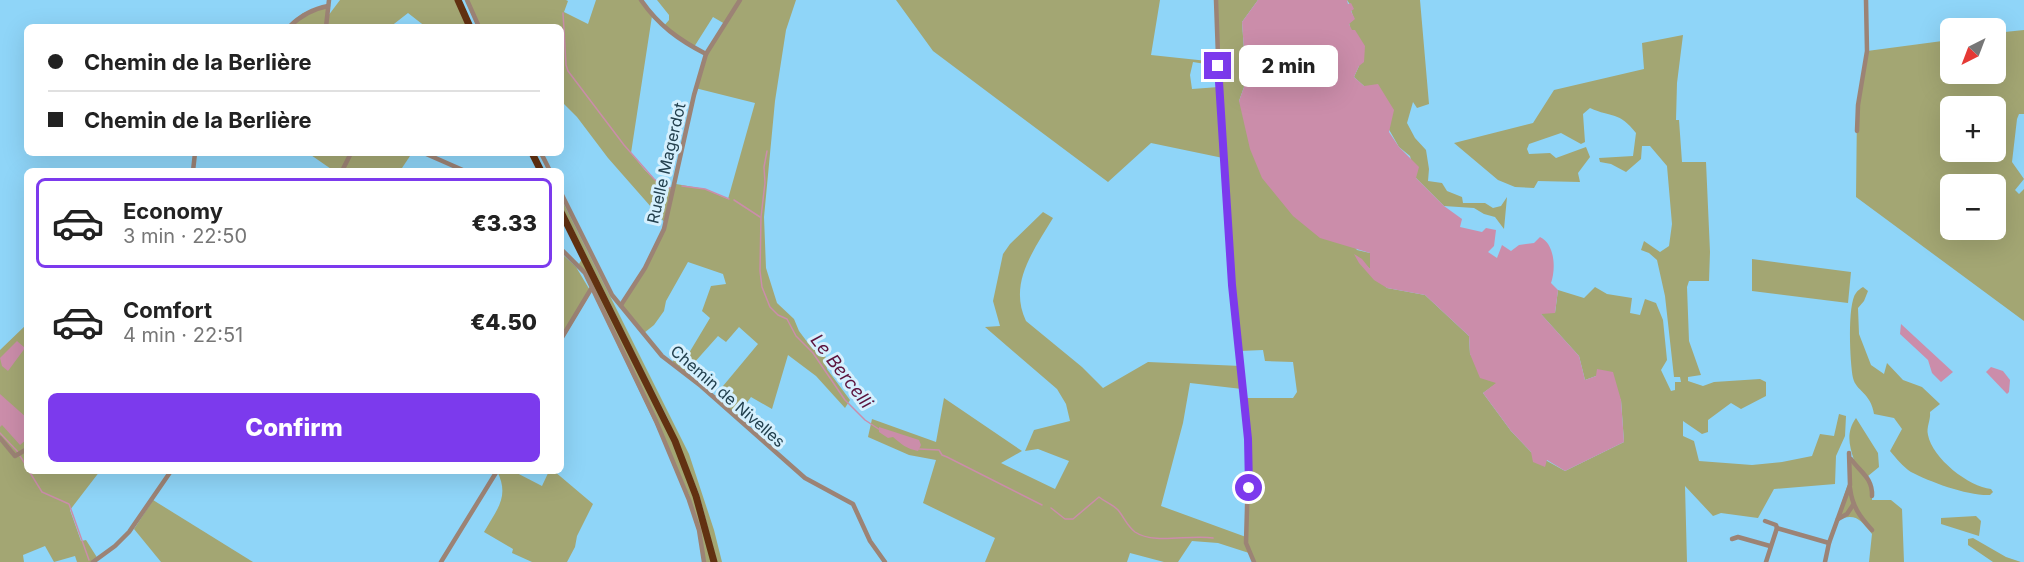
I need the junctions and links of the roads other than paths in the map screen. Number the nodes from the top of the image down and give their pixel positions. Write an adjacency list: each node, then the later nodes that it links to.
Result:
1 (458, 0): 10 (highway)
2 (467, 0): 11 (street)
3 (641, 0): 12 (street)
4 (740, 0): 12 (street, Ruelle Magerdot)
5 (1216, 0): 45 (street)
6 (1866, 0): 13 (street)
7 (329, 3): 8 (street); 9 (street)
8 (293, 24)
9 (326, 24)
10 (469, 24)
11 (478, 24)
12 (706, 54): 20 (street, Ruelle Magerdot)
13 (1857, 131)
14 (431, 156): 15 (street)
15 (458, 168)
16 (564, 199): 20 (street, Chemin de Nivelles)
17 (564, 218): 43 (highway)
18 (564, 252): 19 (street)
19 (591, 289): 21 (street); 42 (street)
20 (621, 305): 44 (street, Chemin de Nivelles)
21 (564, 334)
22 (0, 438): 23 (street)
23 (24, 452)
24 (1856, 466): 25 (street); 25 (street); 29 (street)
25 (1849, 468): 28 (street)
26 (169, 474): 40 (street)
27 (494, 474): 41 (street)
28 (1850, 485): 30 (street); 34 (street)
29 (1872, 496)
30 (1853, 505): 31 (street); 32 (street)
31 (1846, 514): 32 (street); 34 (street)
32 (1860, 516): 36 (street)
33 (1765, 521): 35 (street)
34 (1835, 523): 38 (street)
35 (1777, 528): 38 (street); 39 (street)
36 (1872, 530)
37 (1732, 538): 39 (street)
38 (1828, 543): 47 (street)
39 (1770, 546): 46 (street)
40 (93, 562)
41 (441, 562)
42 (704, 562)
43 (714, 562)
44 (885, 562)
45 (1254, 562)
46 (1766, 562)
47 (1825, 562)

